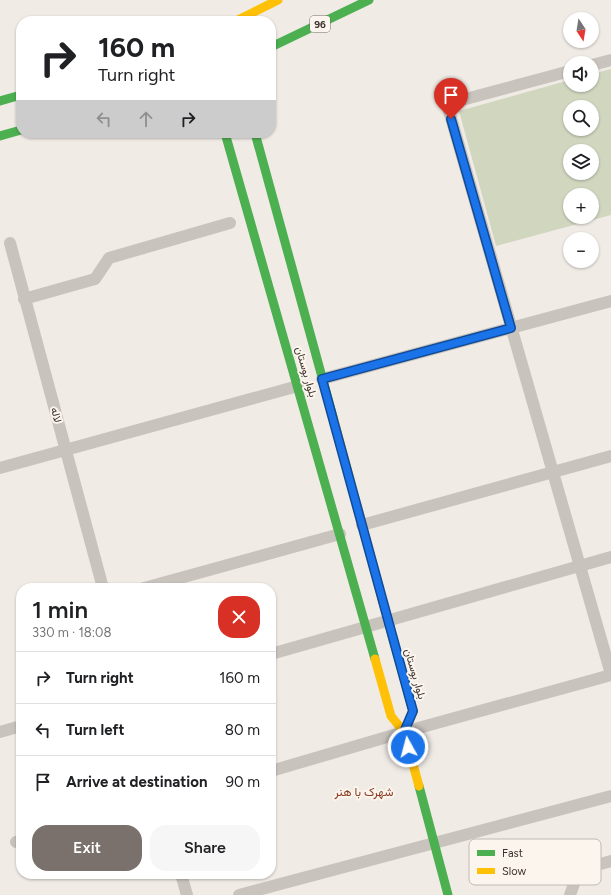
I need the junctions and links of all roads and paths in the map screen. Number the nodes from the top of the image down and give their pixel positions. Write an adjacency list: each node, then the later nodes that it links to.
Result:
1 (278, 0): 3 (main road)
2 (369, 0): 4 (main road, 96)
3 (246, 16)
4 (276, 45)
5 (611, 60): 6 (street)
6 (599, 63)
7 (563, 73): 18 (street)
8 (16, 96): 9 (main road)
9 (0, 101)
10 (16, 131): 11 (main road)
11 (0, 136)
12 (226, 138): 20 (main road, بلوار بوستان)
13 (256, 138): 19 (main road, بلوار بوستان)
14 (230, 222): 16 (street)
15 (10, 243): 16 (street, لاله)
16 (24, 299): 21 (street, لاله)
17 (611, 301): 18 (street)
18 (511, 328): 19 (street); 24 (street)
19 (322, 379): 25 (main road, بلوار بوستان)
20 (298, 386): 21 (street); 26 (main road, بلوار بوستان)
21 (66, 450): 23 (street); 29 (street, لاله)
22 (611, 456): 24 (street)
23 (0, 468)
24 (553, 472): 25 (street); 28 (street)
25 (362, 525): 31 (main road, بلوار بوستان)
26 (340, 534): 30 (street); 32 (main road, بلوار بوستان)
27 (611, 557): 28 (street)
28 (580, 566): 31 (street); 34 (street)
29 (102, 583)
30 (162, 583)
31 (388, 621): 32 (street); 37 (main road, بلوار بوستان)
32 (367, 627): 33 (street); 37 (main road, بلوار بوستان)
33 (276, 653)
34 (611, 675): 37 (street)
35 (16, 727): 36 (street)
36 (0, 732)
37 (404, 732): 38 (street); 40 (main road)
38 (276, 770)
39 (611, 796): 40 (street)
40 (433, 843): 46 (street); 47 (main road)
41 (611, 861): 42 (street)
42 (601, 864)
43 (182, 879): 45 (street)
44 (574, 885): 48 (street)
45 (187, 895)
46 (239, 895)
47 (448, 895)
48 (570, 895)

